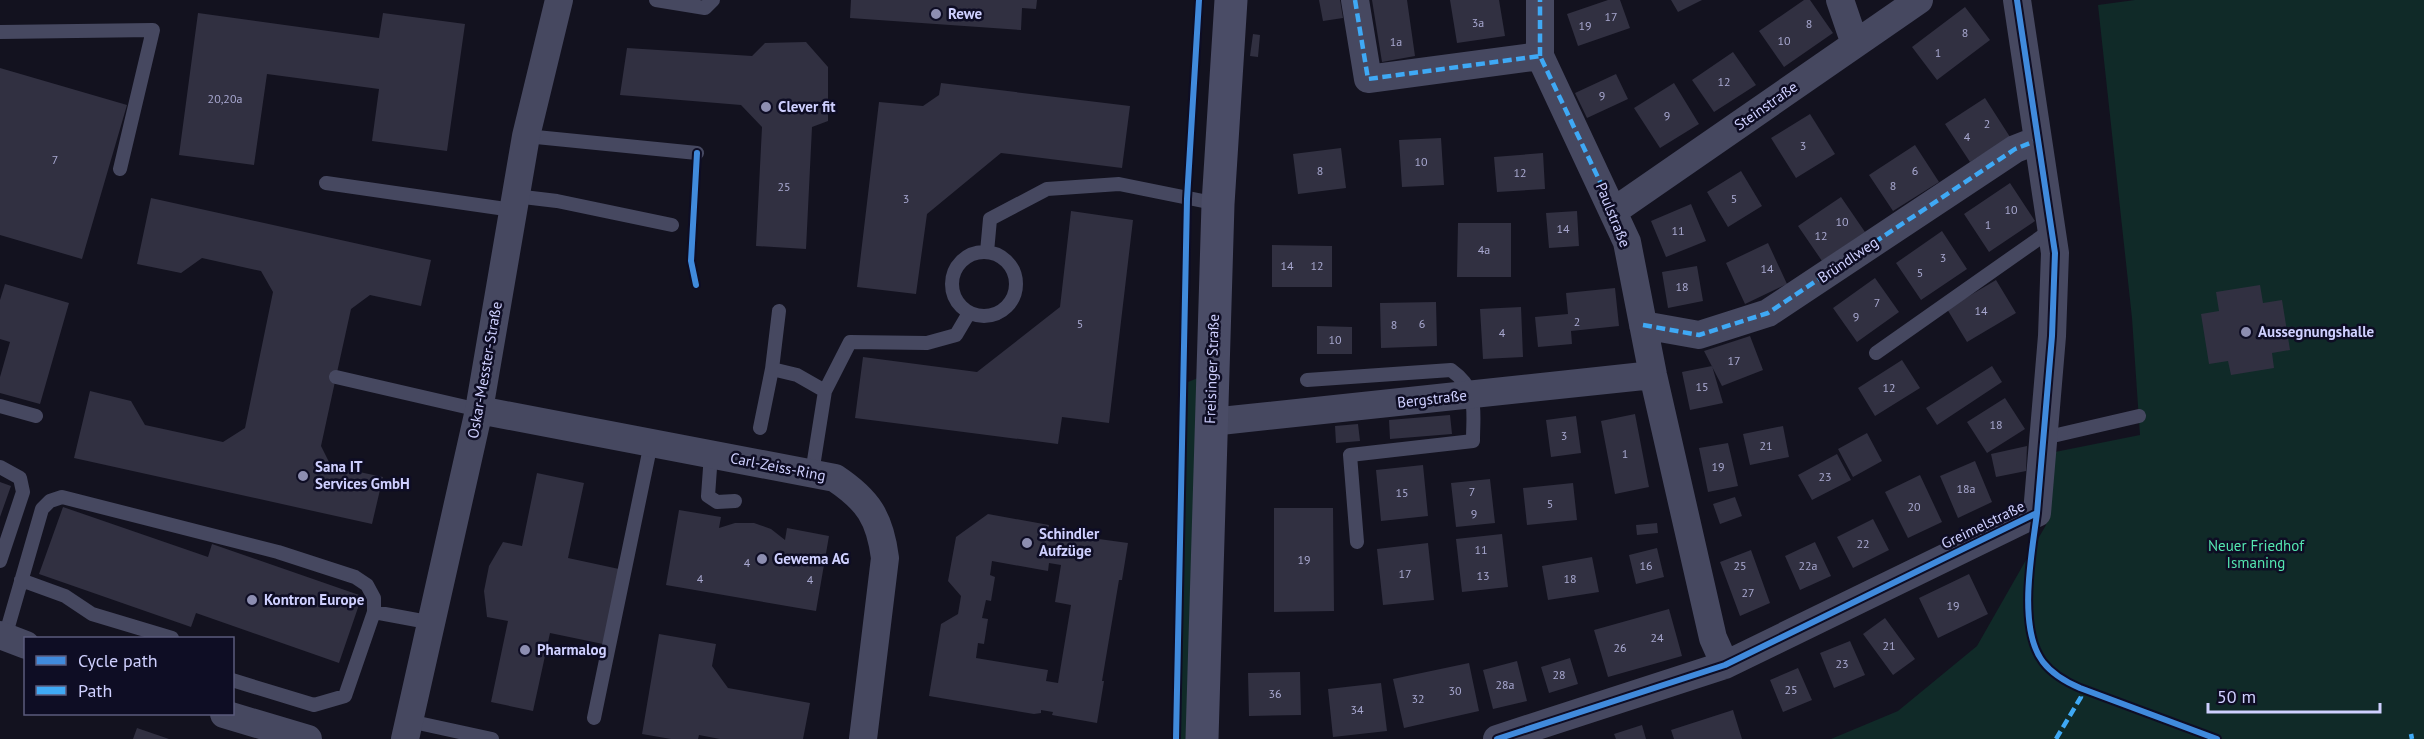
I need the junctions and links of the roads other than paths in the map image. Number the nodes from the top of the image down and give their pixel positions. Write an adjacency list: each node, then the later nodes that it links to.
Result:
1 (560, 0): 13 (street, Oskar-Messter-Straße)
2 (656, 0): 3 (lane)
3 (713, 0)
4 (1231, 0): 19 (main road, Freisinger Straße)
5 (1355, 0): 12 (street)
6 (1540, 0): 12 (street)
7 (1839, 0): 11 (street)
8 (1919, 0): 11 (street, Steinstraße)
9 (2017, 0): 14 (street, Greimelstraße)
10 (0, 32): 16 (lane)
11 (1855, 44): 20 (street, Steinstraße)
12 (1540, 56): 20 (street, Paulstraße)
13 (526, 136): 15 (lane); 18 (street, Oskar-Messter-Straße)
14 (2038, 140): 22 (street, Greimelstraße); 26 (street, Bründlweg)
15 (697, 153)
16 (120, 170)
17 (326, 183): 18 (lane)
18 (514, 203): 21 (lane); 35 (street, Oskar-Messter-Straße)
19 (1218, 204): 23 (lane); 38 (main road, Freisinger Straße)
20 (1614, 212): 26 (street, Paulstraße)
21 (672, 225)
22 (2051, 230): 27 (lane); 40 (street, Greimelstraße)
23 (987, 252): 25 (lane); 25 (lane)
24 (779, 310): 28 (lane)
25 (969, 313): 32 (lane)
26 (1643, 325): 29 (street, Paulstraße)
27 (1876, 353)
28 (772, 369): 32 (lane); 39 (lane)
29 (1653, 375): 33 (street, Bergstraße); 53 (street, Paulstraße)
30 (336, 377): 35 (lane)
31 (1307, 380): 33 (lane)
32 (825, 391): 44 (lane)
33 (1473, 395): 38 (street, Bergstraße); 46 (lane)
34 (0, 405): 36 (lane)
35 (479, 410): 41 (street, Carl-Zeiss-Ring); 50 (street, Oskar-Messter-Straße)
36 (36, 416)
37 (2139, 416): 40 (lane)
38 (1211, 422): 62 (main road, Freisinger Straße)
39 (760, 428)
40 (2044, 438): 53 (street, Greimelstraße)
41 (651, 442): 42 (street, Carl-Zeiss-Ring); 56 (lane)
42 (711, 454): 44 (street, Carl-Zeiss-Ring); 45 (lane)
43 (0, 467): 47 (lane)
44 (812, 473): 61 (street, Carl-Zeiss-Ring)
45 (735, 501)
46 (1357, 542)
47 (0, 561)
48 (21, 580): 49 (lane); 51 (lane); 52 (lane)
49 (374, 612): 50 (lane); 54 (lane)
50 (433, 623): 57 (street, Oskar-Messter-Straße)
51 (166, 637)
52 (10, 639)
53 (1725, 665): 63 (street, Greimelstraße)
54 (234, 681)
55 (227, 715): 59 (street)
56 (594, 718)
57 (407, 730): 58 (lane)
58 (462, 736): 60 (lane)
59 (308, 739)
60 (492, 739)
61 (863, 739)
62 (1202, 739)
63 (1497, 739)

